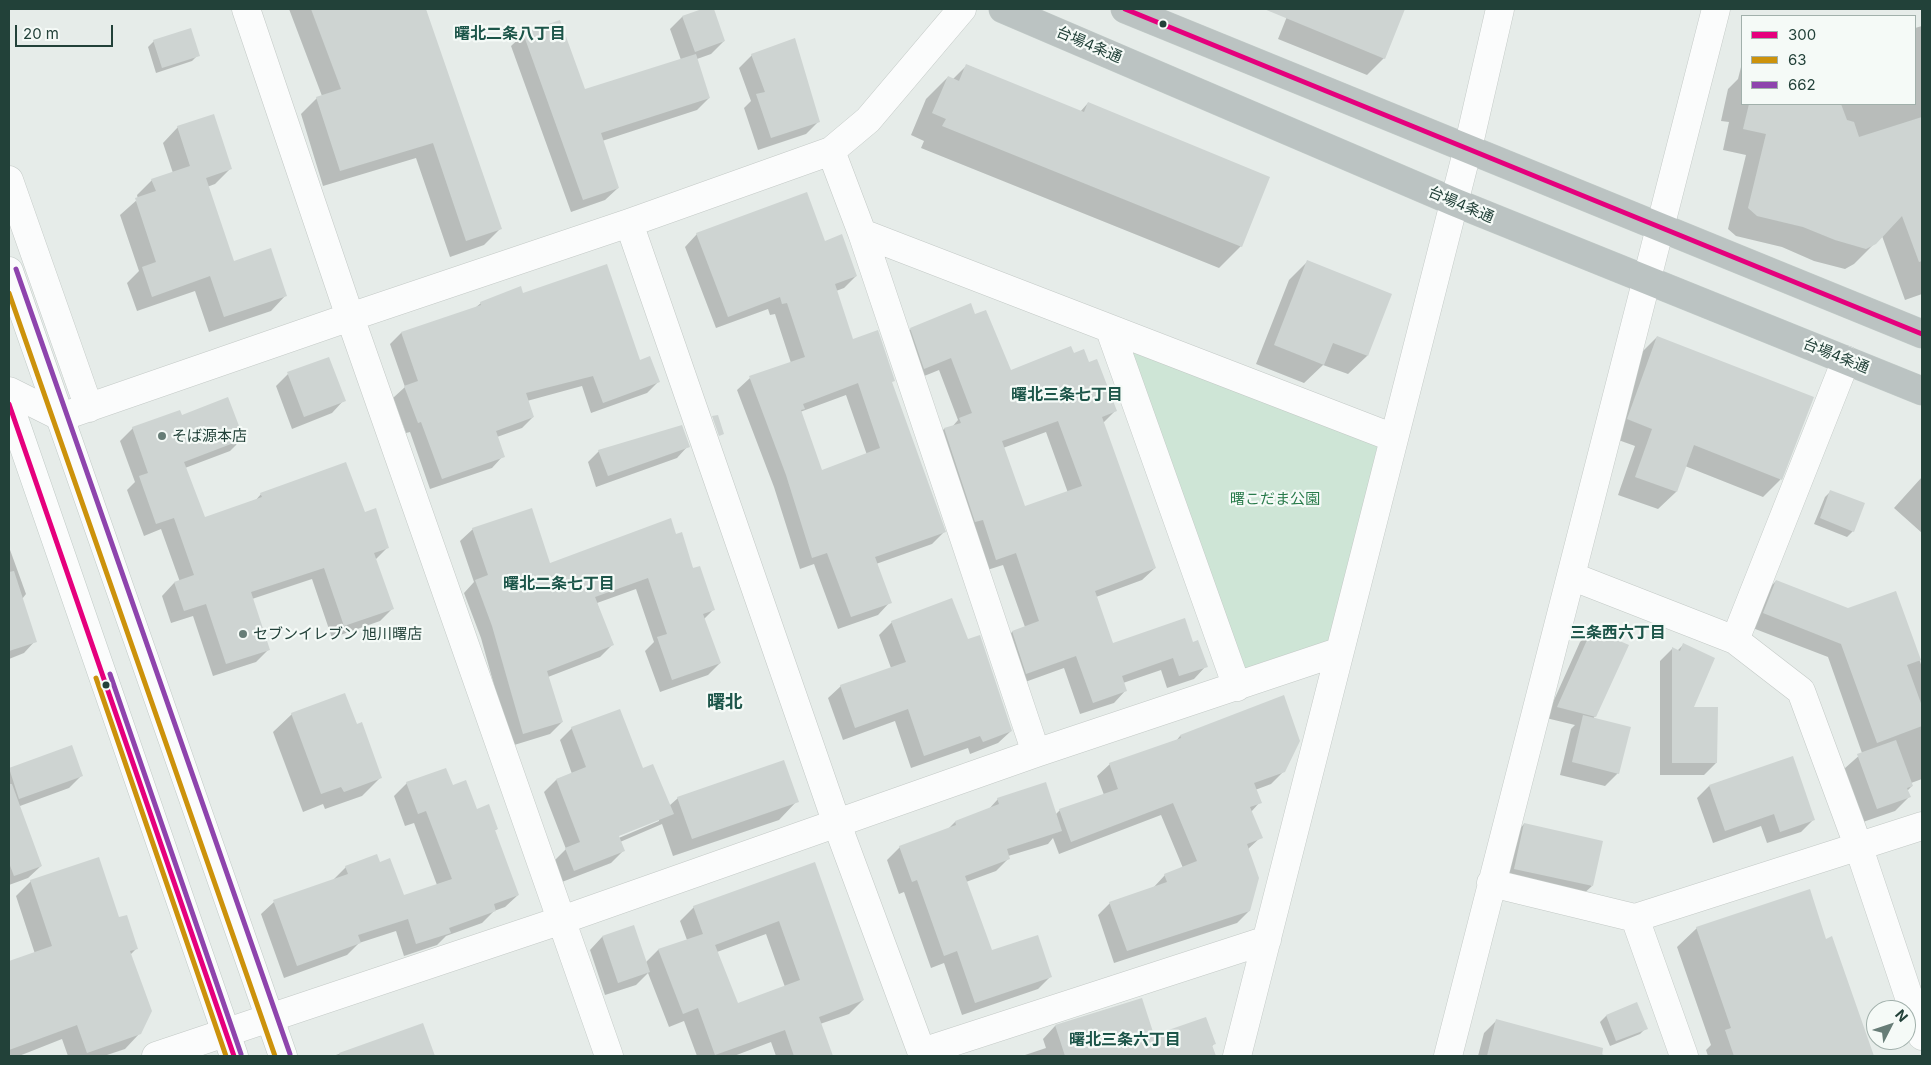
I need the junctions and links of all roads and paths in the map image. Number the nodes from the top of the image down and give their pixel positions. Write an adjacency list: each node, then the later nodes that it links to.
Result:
1 (246, 9): 16 (street)
2 (962, 9): 8 (street)
3 (1003, 9): 10 (highway, 台場4条通)
4 (1125, 9): 7 (highway)
5 (1500, 9): 7 (street)
6 (1716, 9): 12 (street)
7 (1468, 148): 10 (street); 12 (highway)
8 (831, 152): 11 (street); 13 (street)
9 (9, 180): 23 (street)
10 (1454, 202): 15 (highway, 台場4条通); 25 (street)
11 (629, 223): 16 (street); 31 (street)
12 (1661, 226): 15 (street); 18 (highway)
13 (862, 233): 17 (street); 30 (street)
14 (9, 271): 24 (street)
15 (1647, 282): 19 (highway, 台場4条通); 26 (street)
16 (350, 317): 23 (street); 36 (street)
17 (1110, 330): 25 (street); 29 (street)
18 (1922, 334)
19 (1846, 360): 20 (highway, 台場4条通); 27 (street)
20 (1922, 391)
21 (9, 392): 24 (street)
22 (9, 404): 40 (street)
23 (89, 408): 24 (street)
24 (61, 418): 38 (street)
25 (1394, 438): 28 (street)
26 (1570, 576): 27 (street); 34 (street)
27 (1734, 640): 33 (street)
28 (1338, 652): 29 (street); 37 (street)
29 (1237, 687): 30 (street)
30 (1036, 753): 31 (street)
31 (837, 824): 36 (street); 41 (street)
32 (1922, 826): 33 (street)
33 (1859, 848): 35 (street); 39 (street)
34 (1491, 884): 35 (street); 46 (street)
35 (1635, 918): 47 (street)
36 (562, 920): 38 (street); 44 (street)
37 (1267, 940): 41 (street); 45 (street)
38 (270, 1019): 40 (street); 43 (street)
39 (1922, 1036)
40 (229, 1044): 42 (street)
41 (922, 1054)
42 (156, 1056)
43 (283, 1056)
44 (609, 1056)
45 (1237, 1056)
46 (1448, 1056)
47 (1684, 1056)

